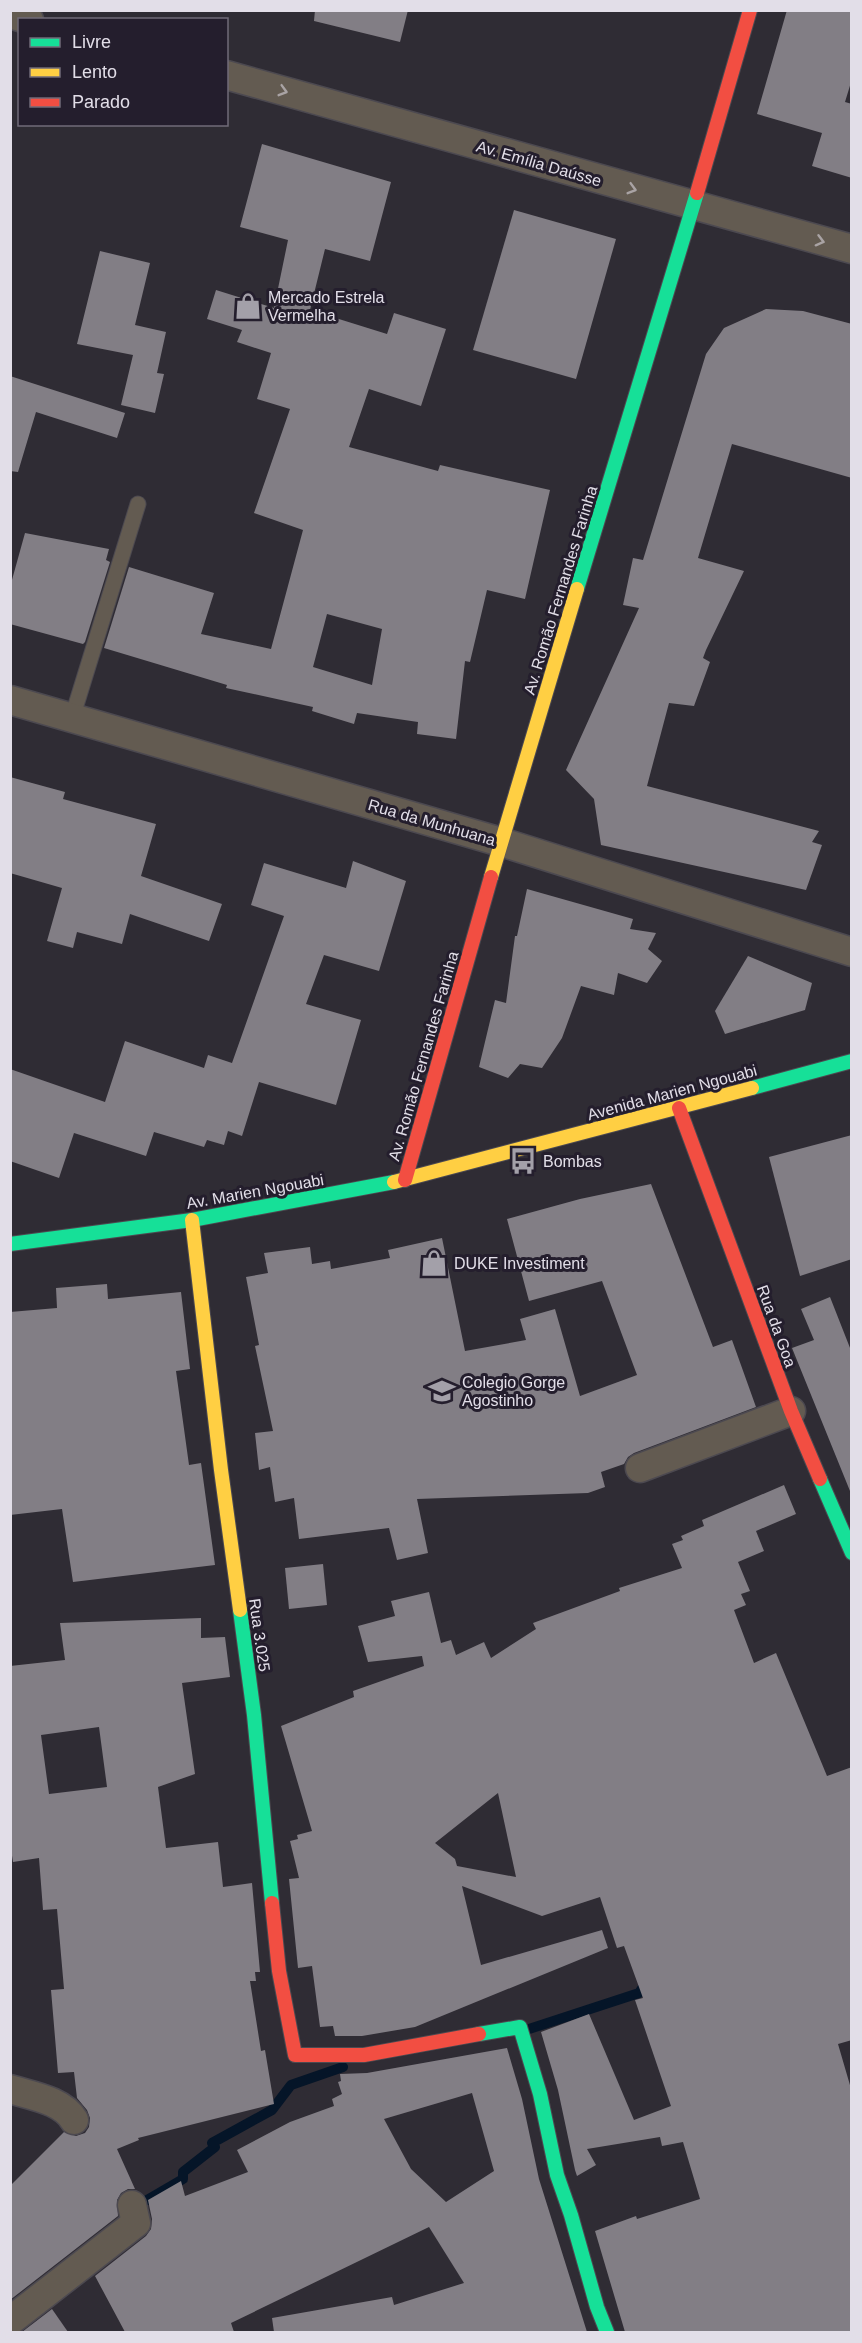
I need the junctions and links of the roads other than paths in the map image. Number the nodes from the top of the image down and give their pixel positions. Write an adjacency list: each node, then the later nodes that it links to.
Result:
1 (750, 10): 3 (street, Av. Romão Fernandes Farinha)
2 (228, 76): 3 (street, Av. Emília Daússe, one-way to 3)
3 (693, 206): 4 (street, Av. Emília Daússe, one-way to 4); 8 (street, Av. Romão Fernandes Farinha)
4 (852, 249)
5 (138, 504): 7 (lane)
6 (10, 700): 7 (street, Rua da Munhuana)
7 (72, 718): 8 (street, Rua da Munhuana)
8 (501, 842): 9 (street, Rua da Munhuana); 13 (street, Av. Romão Fernandes Farinha)
9 (852, 952)
10 (852, 1061): 11 (street, Avenida Marien Ngouabi)
11 (679, 1107): 12 (street, Avenida Marien Ngouabi); 16 (street, Rua da Goa)
12 (502, 1155): 13 (street, Av. Marien Ngouabi)
13 (405, 1180): 14 (street, Av. Marien Ngouabi)
14 (192, 1220): 15 (street, Av. Marien Ngouabi); 23 (street, Rua 3.025)
15 (10, 1244)
16 (791, 1411): 17 (street); 18 (street, Rua da Goa)
17 (640, 1468)
18 (852, 1553)
19 (10, 2089): 20 (street)
20 (74, 2121)
21 (132, 2205): 22 (street)
22 (10, 2321)
23 (608, 2332)

